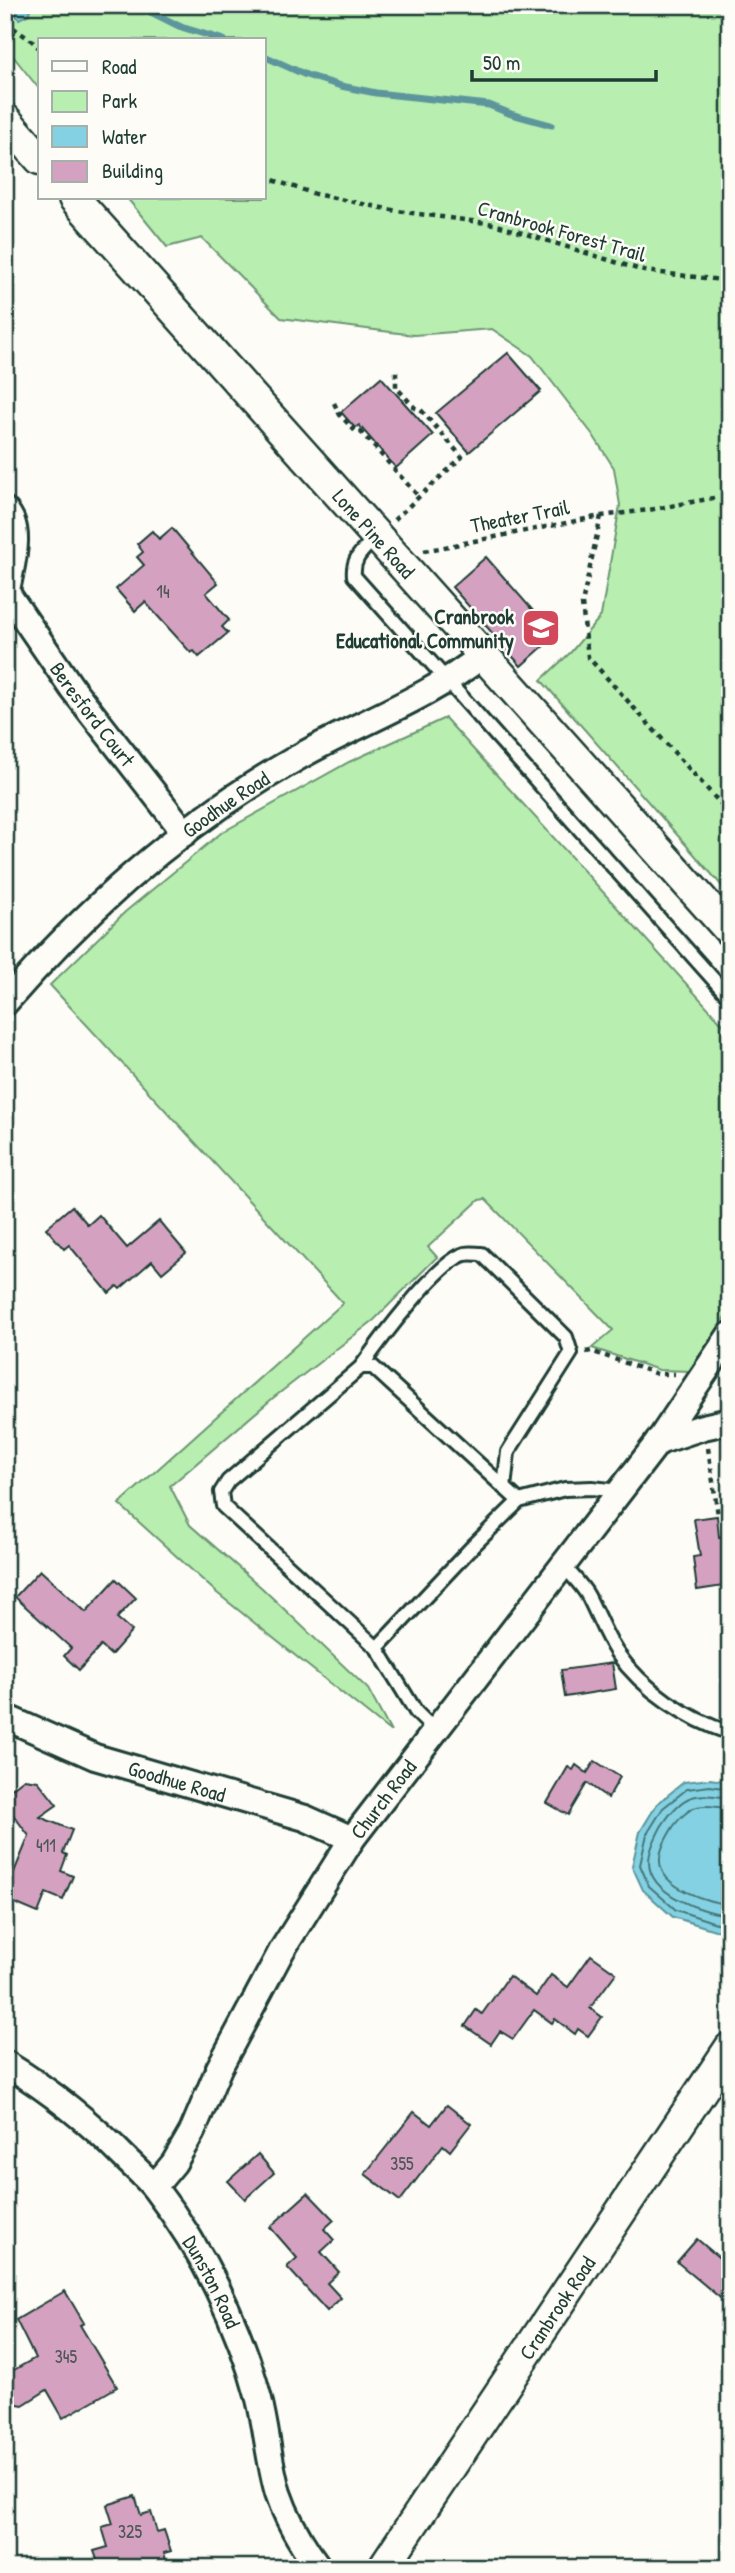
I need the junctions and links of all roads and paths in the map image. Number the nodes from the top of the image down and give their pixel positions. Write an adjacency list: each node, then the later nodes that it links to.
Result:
1 (5, 22): 2 (path)
2 (38, 48)
3 (5, 119): 4 (street)
4 (38, 157)
5 (266, 178): 7 (path, Cranbrook Forest Trail)
6 (76, 200): 14 (street, Lone Pine Road)
7 (730, 281)
8 (396, 369): 10 (path)
9 (334, 403): 10 (path)
10 (419, 497): 14 (path)
11 (719, 497): 13 (path, Theater Trail)
12 (5, 510): 16 (street, Beresford Court)
13 (601, 516): 15 (path, Theater Trail); 19 (path, Theater Trail)
14 (385, 529): 17 (street, Lone Pine Road); 18 (lane)
15 (424, 551)
16 (6, 591): 20 (street, Beresford Court)
17 (482, 655): 18 (street, Goodhue Road); 21 (street, Lone Pine Road)
18 (447, 681): 20 (street, Goodhue Road); 23 (lane)
19 (730, 814)
20 (185, 833): 22 (street, Goodhue Road)
21 (730, 931)
22 (9, 991)
23 (730, 998)
24 (730, 1335): 29 (street, Church Road)
25 (591, 1351): 27 (path)
26 (361, 1367): 31 (lane); 31 (lane); 36 (lane)
27 (679, 1374)
28 (730, 1421): 29 (street)
29 (658, 1442): 32 (street, Church Road)
30 (708, 1447): 34 (path)
31 (504, 1488): 33 (lane)
32 (619, 1491): 33 (lane); 35 (street, Church Road)
33 (519, 1501): 36 (lane)
34 (716, 1516)
35 (564, 1566): 38 (street, Church Road); 39 (lane)
36 (377, 1648): 38 (lane)
37 (5, 1717): 40 (street, Goodhue Road)
38 (435, 1731): 40 (street, Church Road)
39 (730, 1733)
40 (352, 1839): 43 (street, Church Road)
41 (730, 2048): 45 (street, Cranbrook Road)
42 (5, 2063): 43 (street, Dunston Road)
43 (154, 2187): 44 (street, Dunston Road)
44 (319, 2568)
45 (383, 2568)

